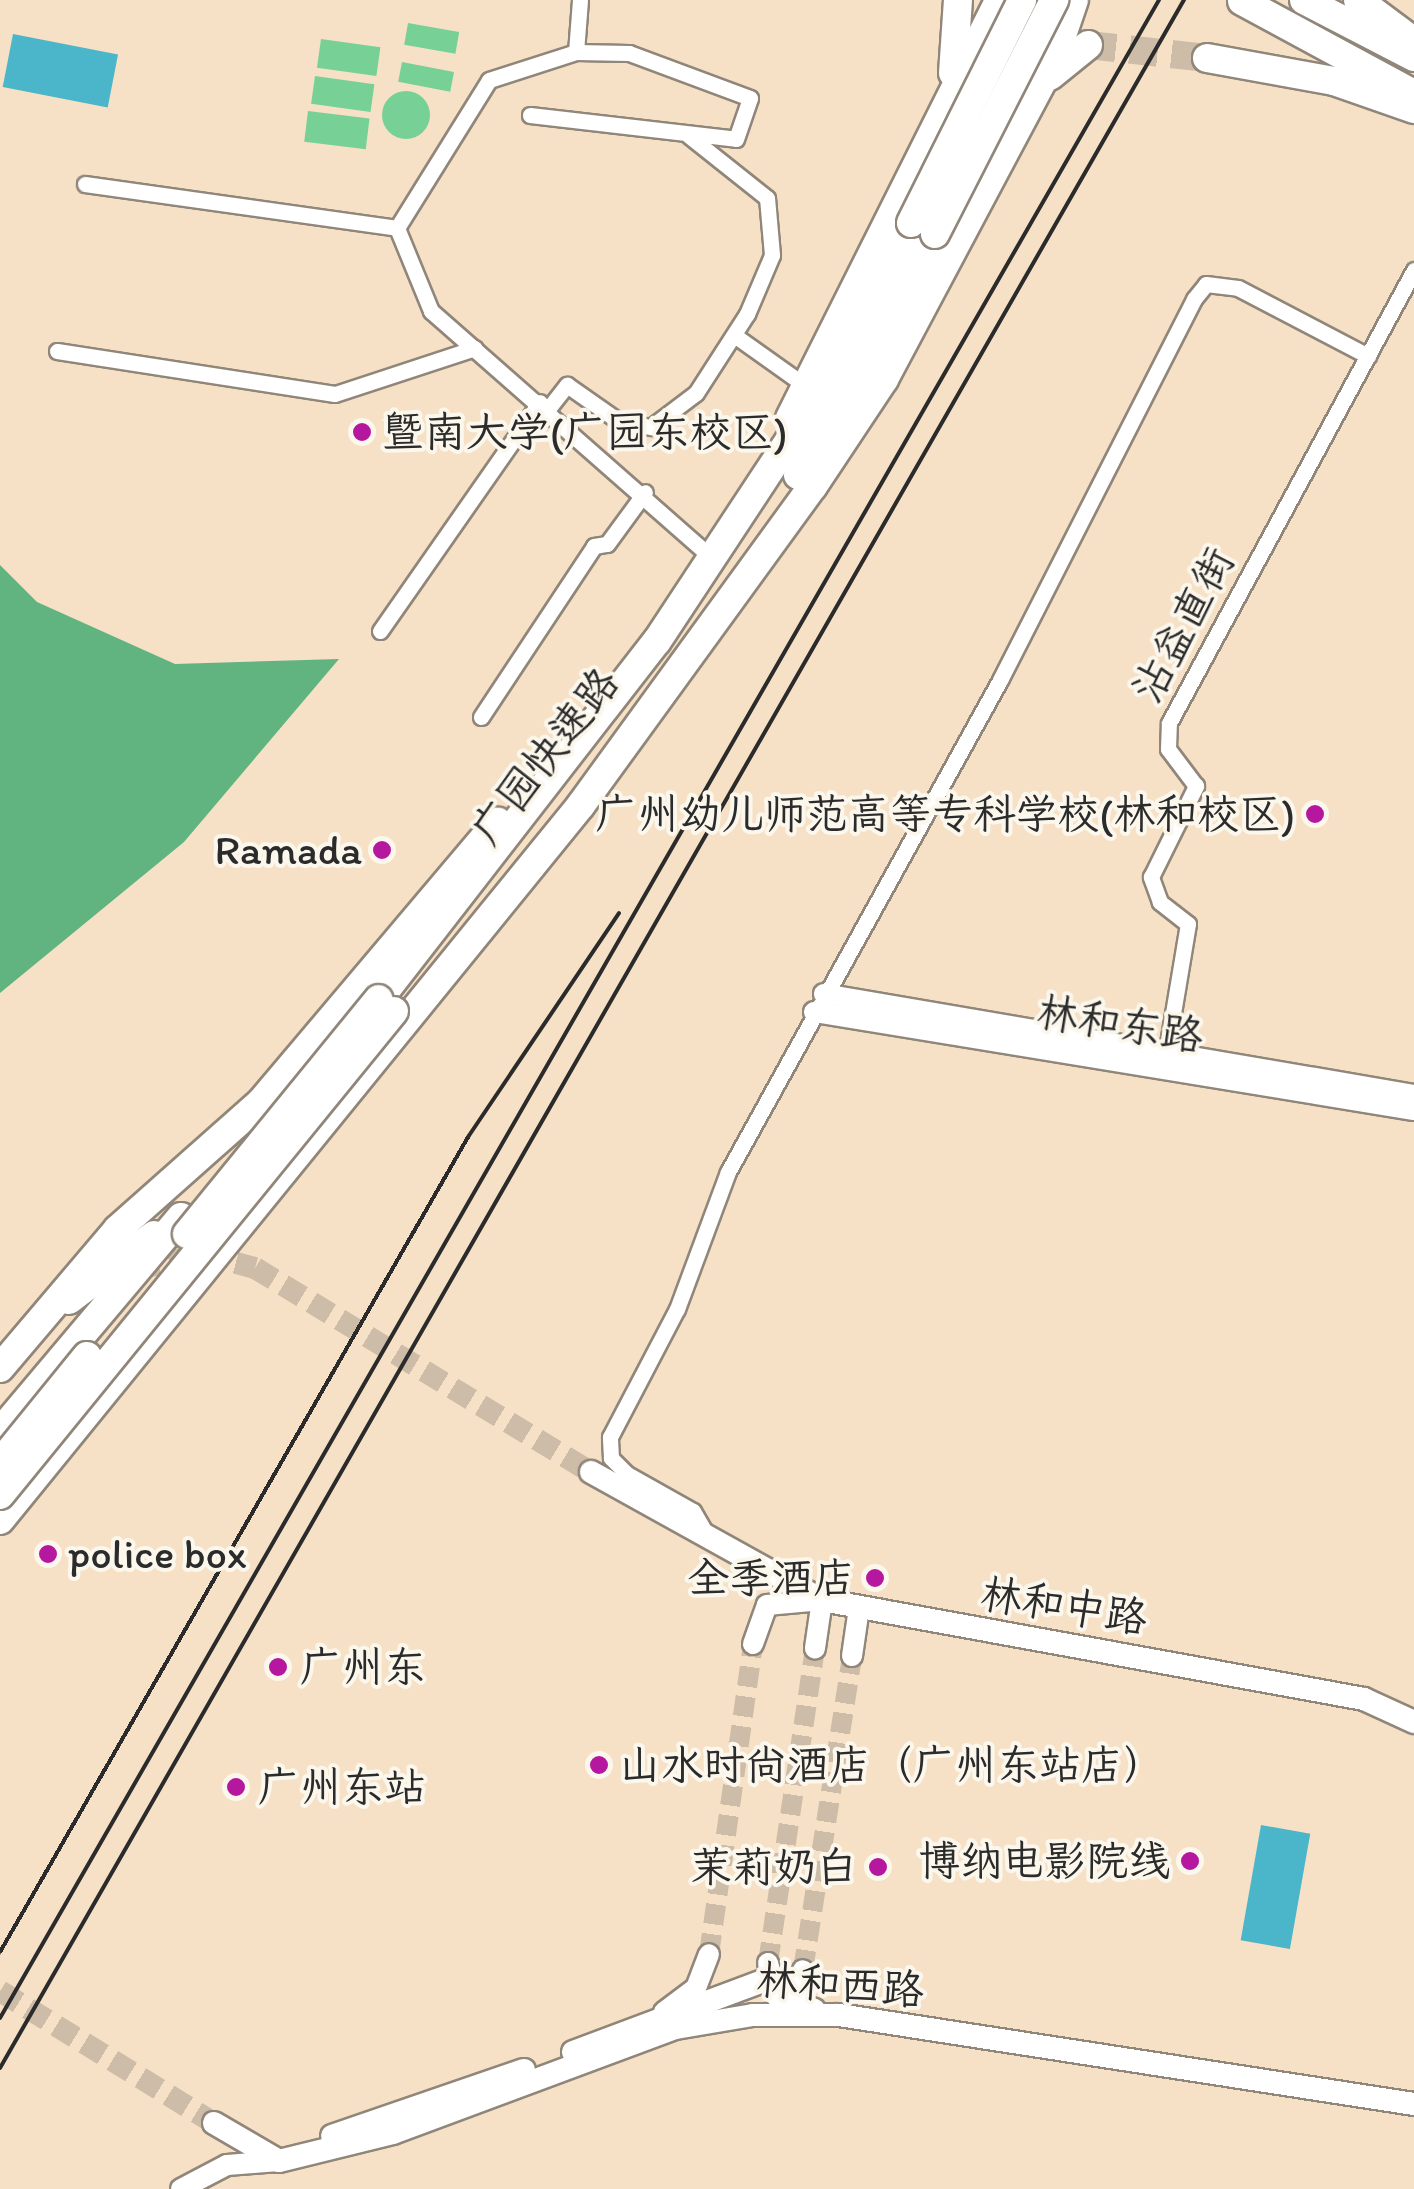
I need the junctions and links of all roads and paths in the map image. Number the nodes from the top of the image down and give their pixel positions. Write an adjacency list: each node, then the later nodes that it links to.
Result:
1 (580, 0): 13 (street)
2 (958, 0): 17 (highway)
3 (999, 0): 12 (highway)
4 (1022, 0): 24 (highway, 广园快速路, bridge)
5 (1054, 0): 24 (highway, 广园快速路, bridge)
6 (1074, 0): 16 (highway)
7 (1304, 0): 14 (highway)
8 (1358, 0): 10 (highway)
9 (1242, 1): 18 (highway)
10 (1414, 42)
11 (1088, 45): 16 (highway)
12 (975, 46): 16 (highway); 17 (highway)
13 (576, 52): 21 (street); 23 (street)
14 (1414, 57)
15 (1207, 58): 19 (highway)
16 (1038, 88): 38 (highway)
17 (950, 94): 30 (highway)
18 (1414, 94)
19 (1414, 109)
20 (530, 115): 21 (street)
21 (689, 136): 26 (street)
22 (85, 184): 23 (street)
23 (396, 228): 27 (street)
24 (923, 228): 32 (highway, 广园快速路); 34 (highway, 广园快速路)
25 (1414, 270): 29 (street, 沾益直街)
26 (734, 336): 30 (street); 31 (street)
27 (475, 348): 28 (street); 31 (street)
28 (57, 351)
29 (1368, 356): 40 (street); 42 (street, 沾益直街)
30 (803, 384): 32 (highway)
31 (544, 406): 33 (street); 36 (street)
32 (769, 472): 35 (highway, 广园快速路)
33 (646, 492): 35 (street); 37 (street)
34 (748, 548): 38 (highway); 41 (highway, 广园快速路)
35 (712, 558): 39 (highway, 广园快速路)
36 (380, 631)
37 (481, 717)
38 (641, 727): 46 (highway)
39 (550, 781): 41 (highway, 广园快速路); 44 (highway)
40 (819, 1003): 42 (street, 林和东路); 56 (street)
41 (386, 1005): 52 (highway, 广园快速路, bridge); 54 (highway, 广园快速路, bridge)
42 (1165, 1061): 43 (street, 林和东路); 45 (street, 林和东路)
43 (1414, 1095)
44 (260, 1102): 46 (highway); 49 (highway)
45 (1414, 1110)
46 (284, 1181): 48 (highway)
47 (181, 1217): 48 (highway); 49 (highway); 51 (highway)
48 (238, 1230): 55 (highway)
49 (34, 1326): 50 (highway)
50 (0, 1368)
51 (0, 1432)
52 (0, 1463)
53 (590, 1472): 56 (main road, 林和中路)
54 (0, 1495)
55 (0, 1520)
56 (710, 1541): 57 (main road, 林和中路)
57 (822, 1600): 58 (main road, 林和中路); 59 (street); 60 (street)
58 (859, 1608): 61 (street); 62 (main road, 林和中路)
59 (754, 1644)
60 (815, 1648)
61 (852, 1656)
62 (1414, 1722)
63 (803, 1970): 66 (street)
64 (767, 1971): 65 (main road, 林和西路); 66 (street)
65 (716, 1998): 67 (main road, 林和西路); 67 (street); 68 (street)
66 (798, 2005): 69 (street)
67 (662, 2014): 72 (main road, 林和西路)
68 (753, 2014): 69 (main road, 林和西路); 72 (main road, 林和西路)
69 (839, 2014): 70 (main road, 林和西路)
70 (1414, 2104)
71 (214, 2123): 72 (main road)
72 (279, 2161): 73 (street, 林和西路)
73 (181, 2189)

